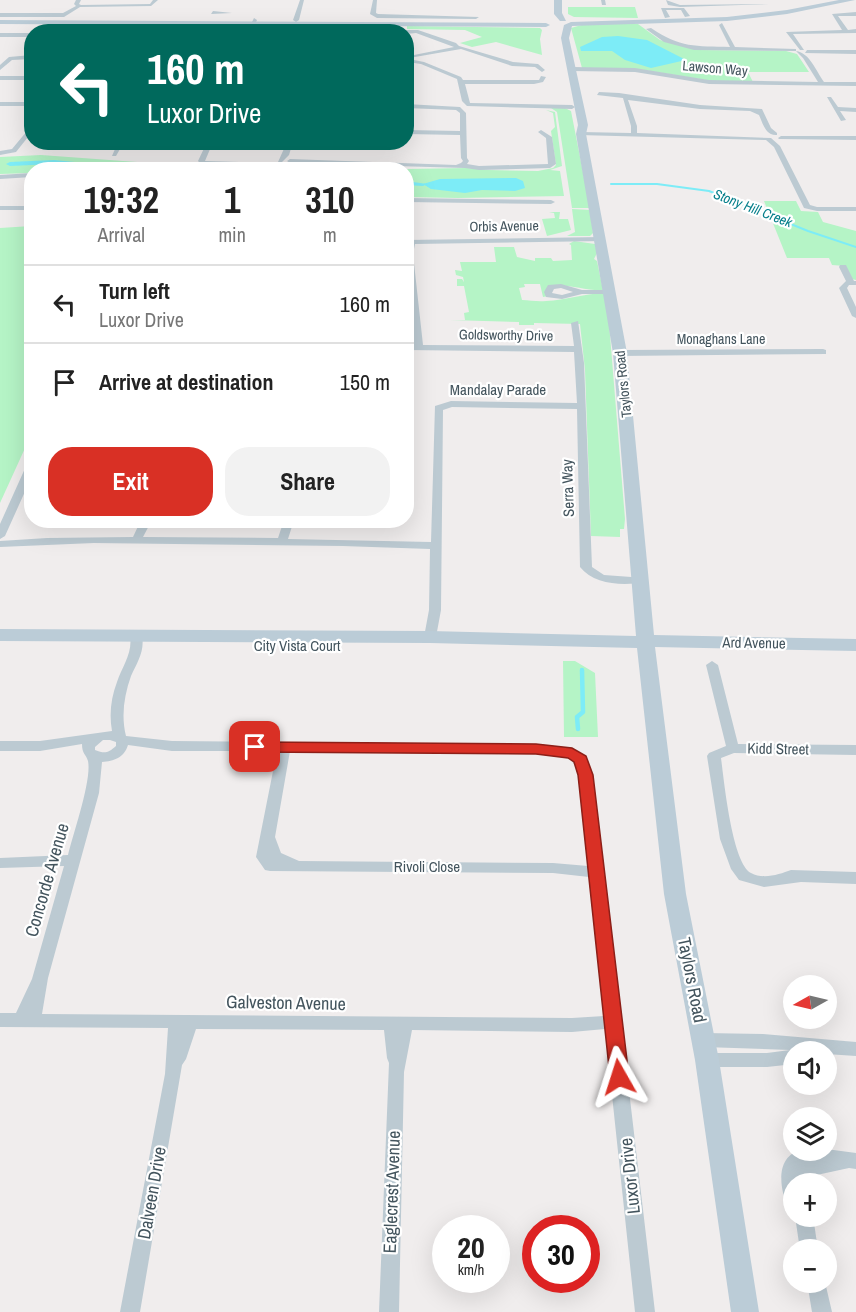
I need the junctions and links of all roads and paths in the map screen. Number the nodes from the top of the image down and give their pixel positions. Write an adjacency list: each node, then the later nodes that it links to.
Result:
1 (156, 0): 9 (street)
2 (302, 0): 22 (street)
3 (375, 0): 18 (street)
4 (557, 0): 24 (street, Taylors Road); 24 (street, Taylors Road)
5 (668, 0): 13 (street)
6 (737, 0): 11 (street)
7 (834, 0): 24 (street)
8 (851, 0): 24 (street)
9 (79, 3): 21 (street)
10 (767, 4): 11 (street)
11 (741, 6): 13 (street)
12 (224, 7): 15 (street)
13 (674, 7): 19 (street); 20 (street)
14 (213, 13): 15 (street)
15 (221, 13): 16 (street)
16 (229, 13)
17 (856, 14): 28 (street)
18 (476, 16)
19 (666, 16)
20 (687, 16)
21 (0, 18): 23 (street)
22 (296, 20): 23 (street); 24 (street)
23 (253, 21): 24 (street); 25 (street)
24 (555, 22): 42 (street, Taylors Road)
25 (252, 24)
26 (722, 25): 35 (street)
27 (648, 29): 35 (street)
28 (846, 31): 29 (street); 36 (street)
29 (856, 31)
30 (414, 33): 33 (street)
31 (0, 35): 32 (street)
32 (24, 35)
33 (457, 47): 39 (street); 45 (street)
34 (556, 48): 55 (street, Taylors Road)
35 (734, 50): 36 (street)
36 (800, 51): 37 (street); 46 (street)
37 (856, 52)
38 (24, 57): 41 (street)
39 (414, 57)
40 (414, 60): 45 (street)
41 (0, 68)
42 (572, 69): 46 (street, Lawson Way); 55 (street, Taylors Road)
43 (0, 78): 44 (street)
44 (24, 78)
45 (462, 83): 54 (street)
46 (822, 84): 47 (street, Lawson Way)
47 (856, 84)
48 (599, 94): 50 (street)
49 (828, 98): 56 (street)
50 (629, 99): 63 (street); 64 (street)
51 (0, 104): 52 (street)
52 (24, 104)
53 (414, 106): 54 (street)
54 (463, 106): 55 (street); 60 (street)
55 (576, 107): 62 (street, Taylors Road)
56 (836, 109): 57 (street); 58 (street)
57 (856, 110)
58 (843, 120)
59 (414, 132): 60 (street)
60 (463, 132): 71 (street)
61 (542, 132): 71 (street)
62 (581, 134): 63 (street); 79 (street, Taylors Road)
63 (637, 135): 64 (street)
64 (773, 137): 66 (street); 78 (street)
65 (24, 138): 68 (street)
66 (856, 138)
67 (117, 150): 69 (street)
68 (0, 153)
69 (114, 155)
70 (414, 166): 71 (street)
71 (461, 166)
72 (24, 176): 73 (street)
73 (0, 177)
74 (414, 200): 75 (street)
75 (551, 202)
76 (0, 208): 77 (street)
77 (24, 208)
78 (856, 209)
79 (601, 239): 80 (street, Orbis Avenue); 84 (street, Taylors Road)
80 (414, 247)
81 (843, 267): 82 (street)
82 (853, 283): 86 (street)
83 (582, 292): 84 (street)
84 (610, 292): 91 (street, Taylors Road)
85 (414, 307): 88 (street)
86 (856, 316)
87 (575, 323): 90 (street, Goldsworthy Drive)
88 (414, 337)
89 (414, 347): 90 (street, Goldsworthy Drive)
90 (579, 350): 93 (street, Serra Way)
91 (620, 352): 92 (street, Monaghans Lane); 103 (street, Taylors Road)
92 (823, 352)
93 (582, 406): 101 (street, Mandalay Parade); 103 (street, Serra Way)
94 (24, 482): 97 (street)
95 (145, 528): 99 (street)
96 (289, 528): 100 (street)
97 (0, 537): 98 (street)
98 (40, 541): 99 (street); 102 (street)
99 (141, 541): 100 (street)
100 (286, 542): 101 (street)
101 (436, 543): 105 (street, Mandalay Parade)
102 (0, 544)
103 (641, 580): 108 (street, Taylors Road)
104 (0, 635): 106 (street, City Vista Court)
105 (435, 637): 106 (street, City Vista Court); 107 (street, City Vista Court)
106 (135, 642): 107 (street, City Vista Court); 109 (street, City Vista Court); 112 (street)
107 (594, 642): 108 (street, City Vista Court)
108 (646, 642): 110 (street, Ard Avenue); 134 (street, Taylors Road)
109 (0, 644)
110 (856, 645)
111 (712, 665): 119 (street)
112 (116, 708): 113 (street); 114 (street)
113 (98, 737): 114 (street, Luxor Drive); 116 (street, Luxor Drive); 121 (street)
114 (121, 739): 117 (street, Luxor Drive); 122 (street, Concorde Avenue)
115 (0, 746): 116 (street)
116 (40, 746): 121 (street, Luxor Drive)
117 (172, 746): 118 (street, Luxor Drive); 122 (street, Luxor Drive)
118 (280, 747): 126 (street, Luxor Drive); 126 (street, Rivoli Close)
119 (733, 748): 120 (street, Kidd Street); 127 (street, Kidd Street)
120 (856, 750)
121 (91, 754): 122 (street, Luxor Drive); 123 (street, Concorde Avenue)
122 (110, 757): 123 (street, Concorde Avenue)
123 (92, 793): 125 (street, Concorde Avenue)
124 (0, 863): 125 (street)
125 (73, 864): 129 (street, Concorde Avenue)
126 (595, 868): 132 (street, Luxor Drive)
127 (856, 878)
128 (0, 1020): 129 (street, Galveston Avenue)
129 (27, 1020): 130 (street, Galveston Avenue)
130 (184, 1022): 131 (street, Galveston Avenue); 141 (street, Dalveen Drive)
131 (398, 1024): 132 (street, Galveston Avenue); 142 (street, Eaglecrest Avenue)
132 (614, 1026): 143 (street, Luxor Drive)
133 (853, 1049): 134 (street); 135 (street)
134 (706, 1050): 136 (street); 144 (street, Taylors Road)
135 (837, 1051)
136 (783, 1058)
137 (854, 1161): 138 (street); 139 (street)
138 (790, 1173)
139 (804, 1173)
140 (818, 1293): 145 (street)
141 (130, 1312)
142 (388, 1312)
143 (645, 1312)
144 (746, 1312)
145 (822, 1312)

